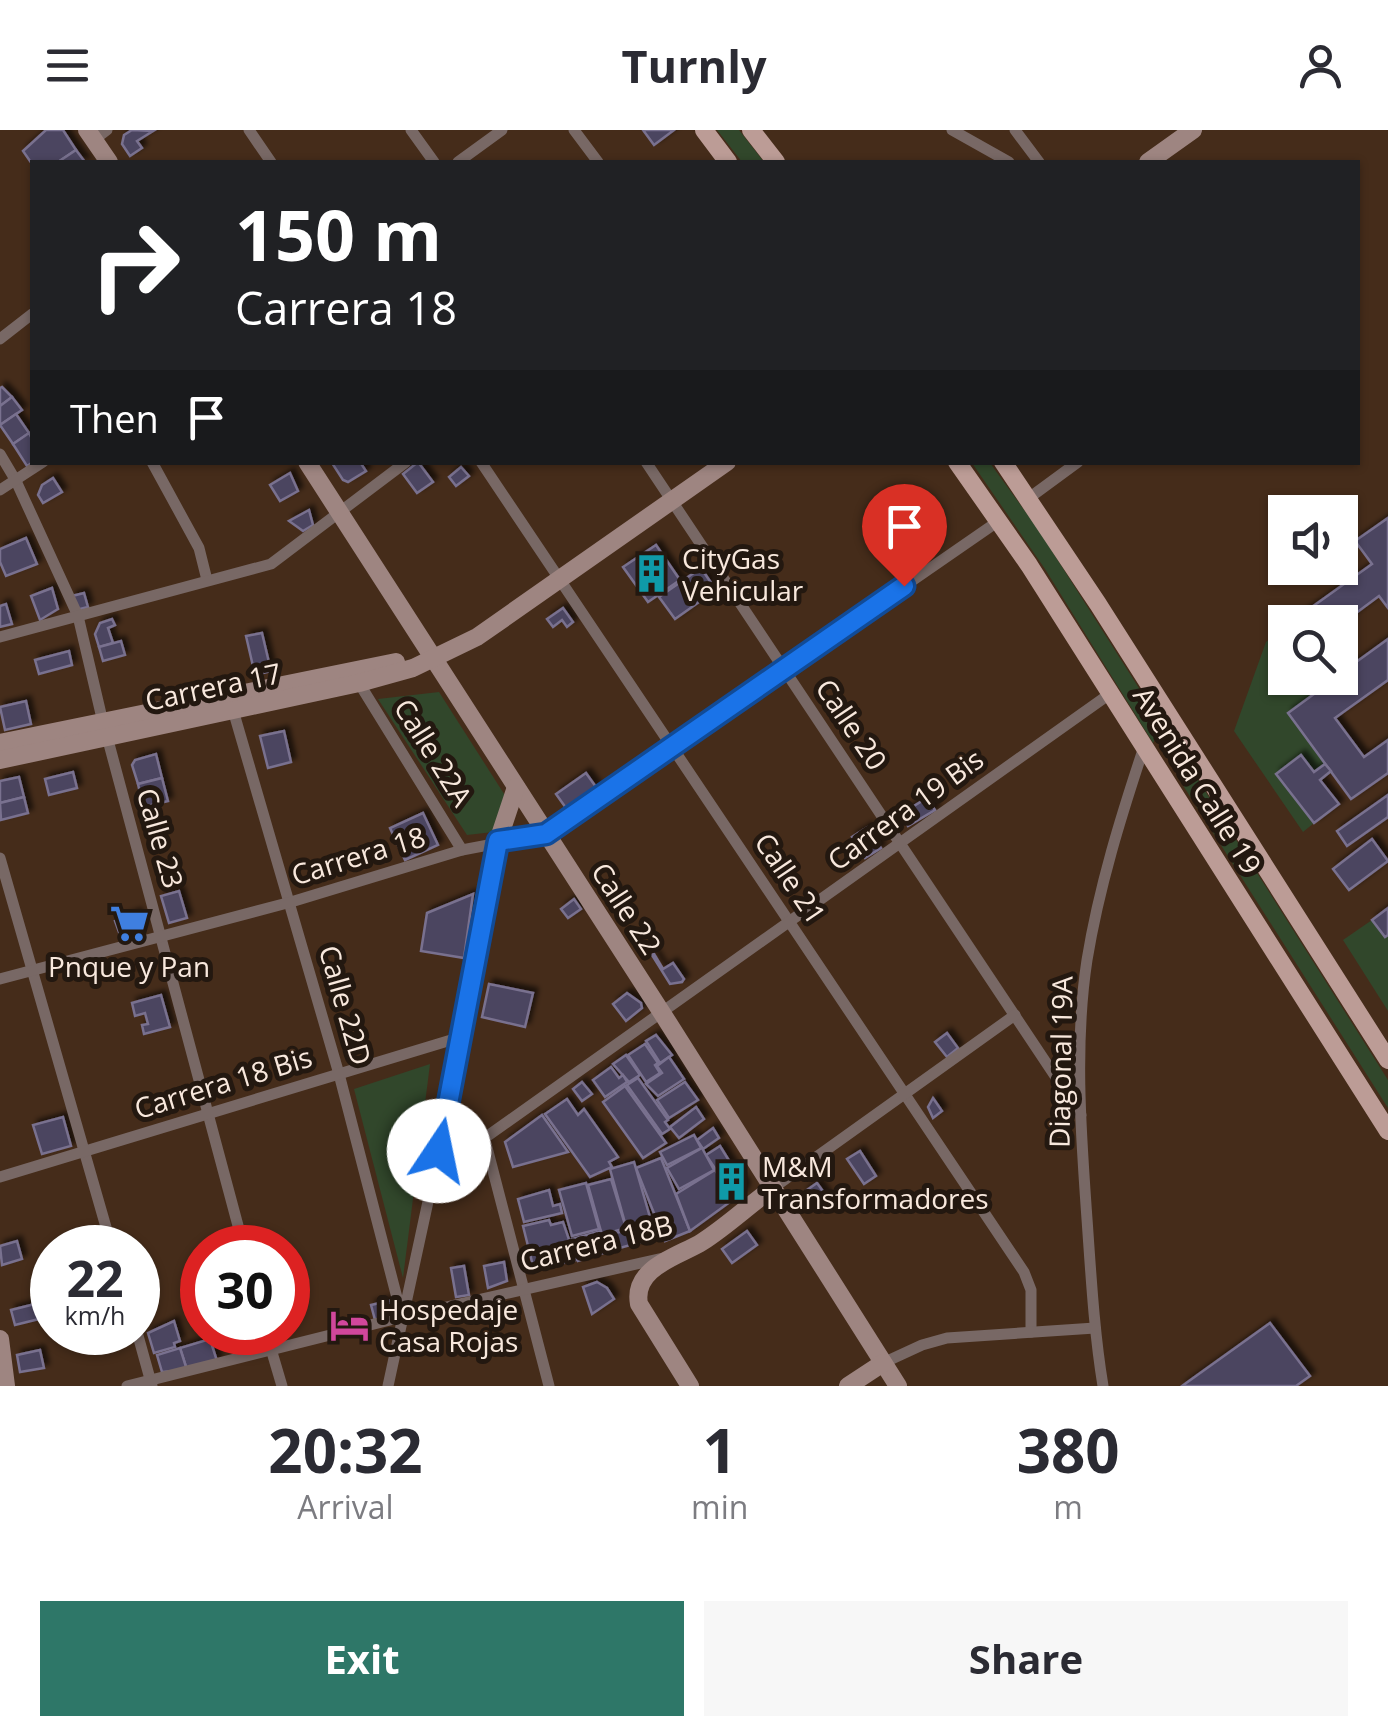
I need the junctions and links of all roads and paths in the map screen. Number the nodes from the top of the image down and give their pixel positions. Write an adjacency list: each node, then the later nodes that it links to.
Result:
1 (249, 130): 12 (street)
2 (411, 130): 13 (street)
3 (502, 130): 14 (street)
4 (574, 130): 15 (street)
5 (704, 130): 16 (main road)
6 (750, 130): 17 (main road)
7 (952, 130): 18 (street)
8 (1015, 130): 19 (street)
9 (96, 133): 11 (street)
10 (1183, 133): 20 (street)
11 (108, 160)
12 (270, 160)
13 (433, 160)
14 (461, 160)
15 (596, 160)
16 (726, 160)
17 (774, 160)
18 (1005, 160)
19 (1038, 160)
20 (1150, 160)
21 (30, 316): 22 (street)
22 (0, 340)
23 (0, 454): 34 (street, Calle 23)
24 (39, 465): 34 (street)
25 (154, 465): 40 (street)
26 (309, 465): 38 (street, Calle 22)
27 (402, 465): 38 (street)
28 (483, 465): 41 (street, Calle 21)
29 (648, 465): 37 (street, Calle 20)
30 (723, 465): 37 (street, Carrera 17)
31 (958, 465): 39 (main road, Avenida Calle 19)
32 (1005, 465): 36 (main road, Avenida Calle 19)
33 (1074, 465): 36 (street)
34 (16, 481): 35 (street); 42 (street, Calle 23)
35 (0, 490)
36 (1029, 498): 68 (main road, Avenida Calle 19)
37 (674, 500): 41 (street, Carrera 17); 45 (street, Calle 20)
38 (341, 513): 40 (street); 44 (street, Calle 22)
39 (1000, 520): 45 (street, Carrera 18); 47 (main road, Avenida Calle 19)
40 (206, 580): 42 (street)
41 (558, 580): 44 (street, Carrera 17); 52 (street, Calle 21)
42 (78, 616): 43 (street); 49 (street, Calle 23)
43 (0, 637)
44 (435, 659): 46 (street, Carrera 17); 49 (street, Carrera 17); 54 (street, Calle 22)
45 (785, 669): 52 (street, Carrera 18); 57 (street, Calle 20)
46 (359, 683): 48 (street, Carrera 17); 58 (street, Calle 22A)
47 (1111, 693): 51 (main road, Avenida Calle 19); 57 (street, Carrera 19 Bis)
48 (233, 710): 49 (street, Carrera 17); 60 (street, Calle 22D)
49 (105, 729): 50 (street, Carrera 17); 53 (street, Carrera 17); 62 (street, Calle 23)
50 (0, 743)
51 (1144, 746): 72 (street, Diagonal 19A); 73 (main road, Avenida Calle 19)
52 (671, 748): 55 (street, Carrera 18); 61 (street, Calle 21)
53 (0, 760)
54 (516, 788): 55 (street, Calle 22); 56 (street)
55 (546, 834): 56 (street, Carrera 18); 65 (street, Calle 22)
56 (498, 841): 58 (street, Carrera 18); 67 (street)
57 (901, 843): 61 (street, Carrera 19 Bis); 66 (street, Calle 20)
58 (462, 850): 60 (street, Carrera 18)
59 (0, 858): 63 (street)
60 (291, 902): 62 (street, Carrera 18); 69 (street, Calle 22D)
61 (790, 922): 65 (street, Carrera 19 Bis); 70 (street, Calle 21)
62 (163, 936): 63 (street, Carrera 18); 71 (street, Calle 23)
63 (32, 970): 64 (street, Carrera 18); 75 (street)
64 (0, 979)
65 (662, 1013): 74 (street, Carrera 19 Bis); 78 (street, Calle 22)
66 (1014, 1015): 70 (street, Carrera 18B); 72 (street, Calle 20)
67 (461, 1037): 69 (street, Carrera 18 Bis); 76 (street)
68 (1388, 1060)
69 (339, 1074): 71 (street, Carrera 18 Bis); 83 (street, Calle 22D)
70 (906, 1094): 78 (street, Carrera 18B); 85 (street, Calle 21)
71 (208, 1112): 75 (street, Carrera 18 Bis); 80 (street, Calle 23)
72 (1080, 1115): 84 (street, Diagonal 19A)
73 (1388, 1131)
74 (480, 1143): 76 (street, Carrera 19 Bis); 82 (street)
75 (84, 1150): 77 (street, Carrera 18 Bis); 79 (street)
76 (434, 1174): 83 (street)
77 (0, 1177)
78 (772, 1188): 81 (street, Carrera 18B); 91 (street, Calle 22)
79 (105, 1225)
80 (238, 1225)
81 (666, 1258): 82 (street, Carrera 18B); 98 (street)
82 (524, 1288): 83 (street, Carrera 18B); 97 (street)
83 (402, 1316): 87 (street, Carrera 18B); 96 (street)
84 (1095, 1328): 85 (street); 101 (street, Diagonal 19A)
85 (1031, 1332): 91 (street)
86 (0, 1339): 93 (street)
87 (310, 1340)
88 (144, 1355): 92 (street)
89 (253, 1355): 92 (street, Carrera 18B)
90 (273, 1355): 95 (street)
91 (884, 1364): 99 (street); 100 (street, Calle 22)
92 (152, 1383): 94 (street, Carrera 18B)
93 (6, 1386)
94 (127, 1386)
95 (282, 1386)
96 (388, 1386)
97 (549, 1386)
98 (690, 1386)
99 (848, 1386)
100 (898, 1386)
101 (1103, 1386)

